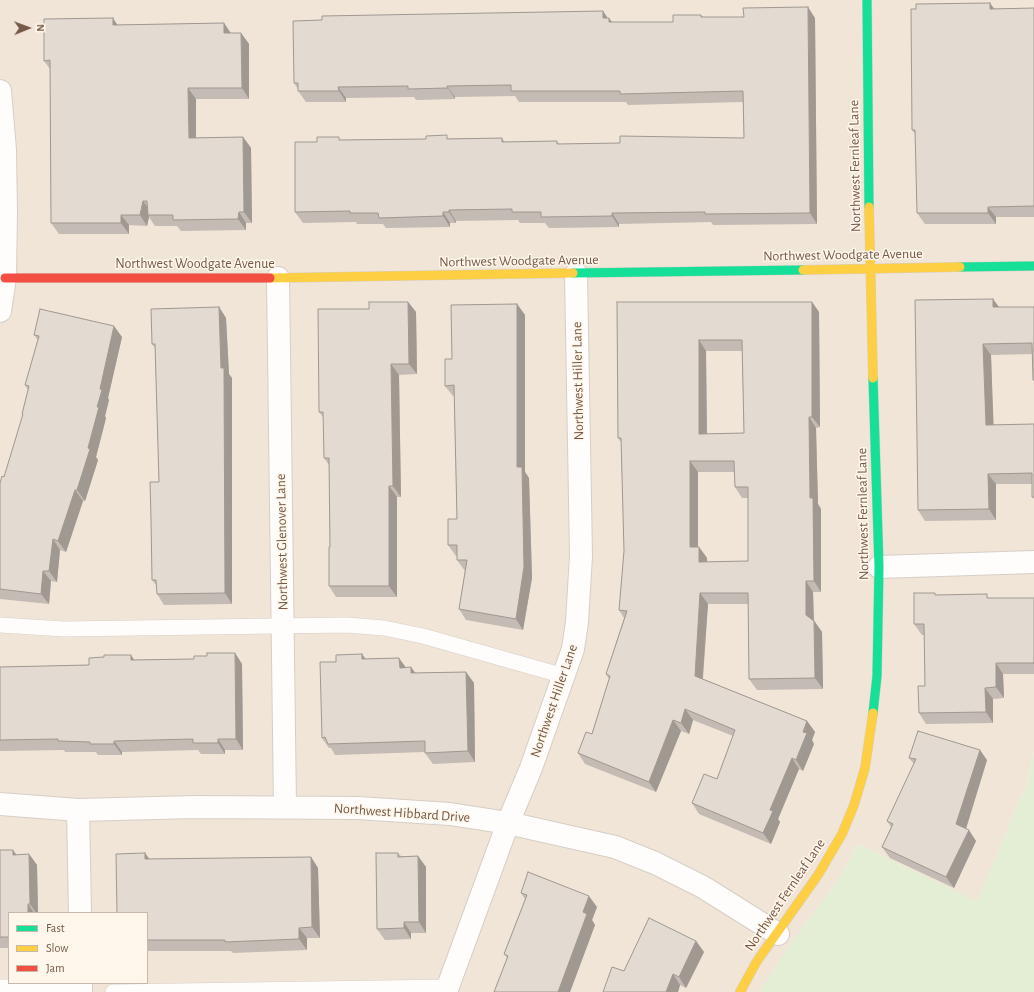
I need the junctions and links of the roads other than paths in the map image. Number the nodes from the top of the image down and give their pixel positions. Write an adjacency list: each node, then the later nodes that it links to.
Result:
1 (867, 0): 4 (street, Northwest Fernleaf Lane)
2 (0, 91): 6 (street)
3 (1034, 266): 4 (street, Northwest Woodgate Avenue)
4 (870, 268): 5 (street, Northwest Woodgate Avenue); 10 (street, Northwest Fernleaf Lane)
5 (576, 274): 7 (street, Northwest Woodgate Avenue); 13 (street, Northwest Hiller Lane)
6 (5, 278): 7 (street, Northwest Woodgate Avenue); 8 (street)
7 (278, 278): 12 (street, Northwest Glenover Lane)
8 (0, 311)
9 (1034, 562): 10 (street)
10 (879, 567): 19 (street, Northwest Fernleaf Lane)
11 (0, 625): 12 (lane)
12 (283, 626): 13 (lane); 15 (street, Northwest Glenover Lane)
13 (564, 676): 17 (street, Northwest Hiller Lane)
14 (0, 804): 16 (street, Northwest Hibbard Drive)
15 (285, 806): 16 (street, Northwest Hibbard Drive); 17 (street, Northwest Hibbard Drive)
16 (78, 810): 18 (street)
17 (508, 823): 19 (street, Northwest Hibbard Drive); 21 (street, Northwest Hiller Lane)
18 (80, 912)
19 (778, 934): 24 (street, Northwest Fernleaf Lane)
20 (0, 987): 22 (lane)
21 (447, 990): 23 (lane)
22 (80, 992)
23 (113, 992)
24 (740, 992)

